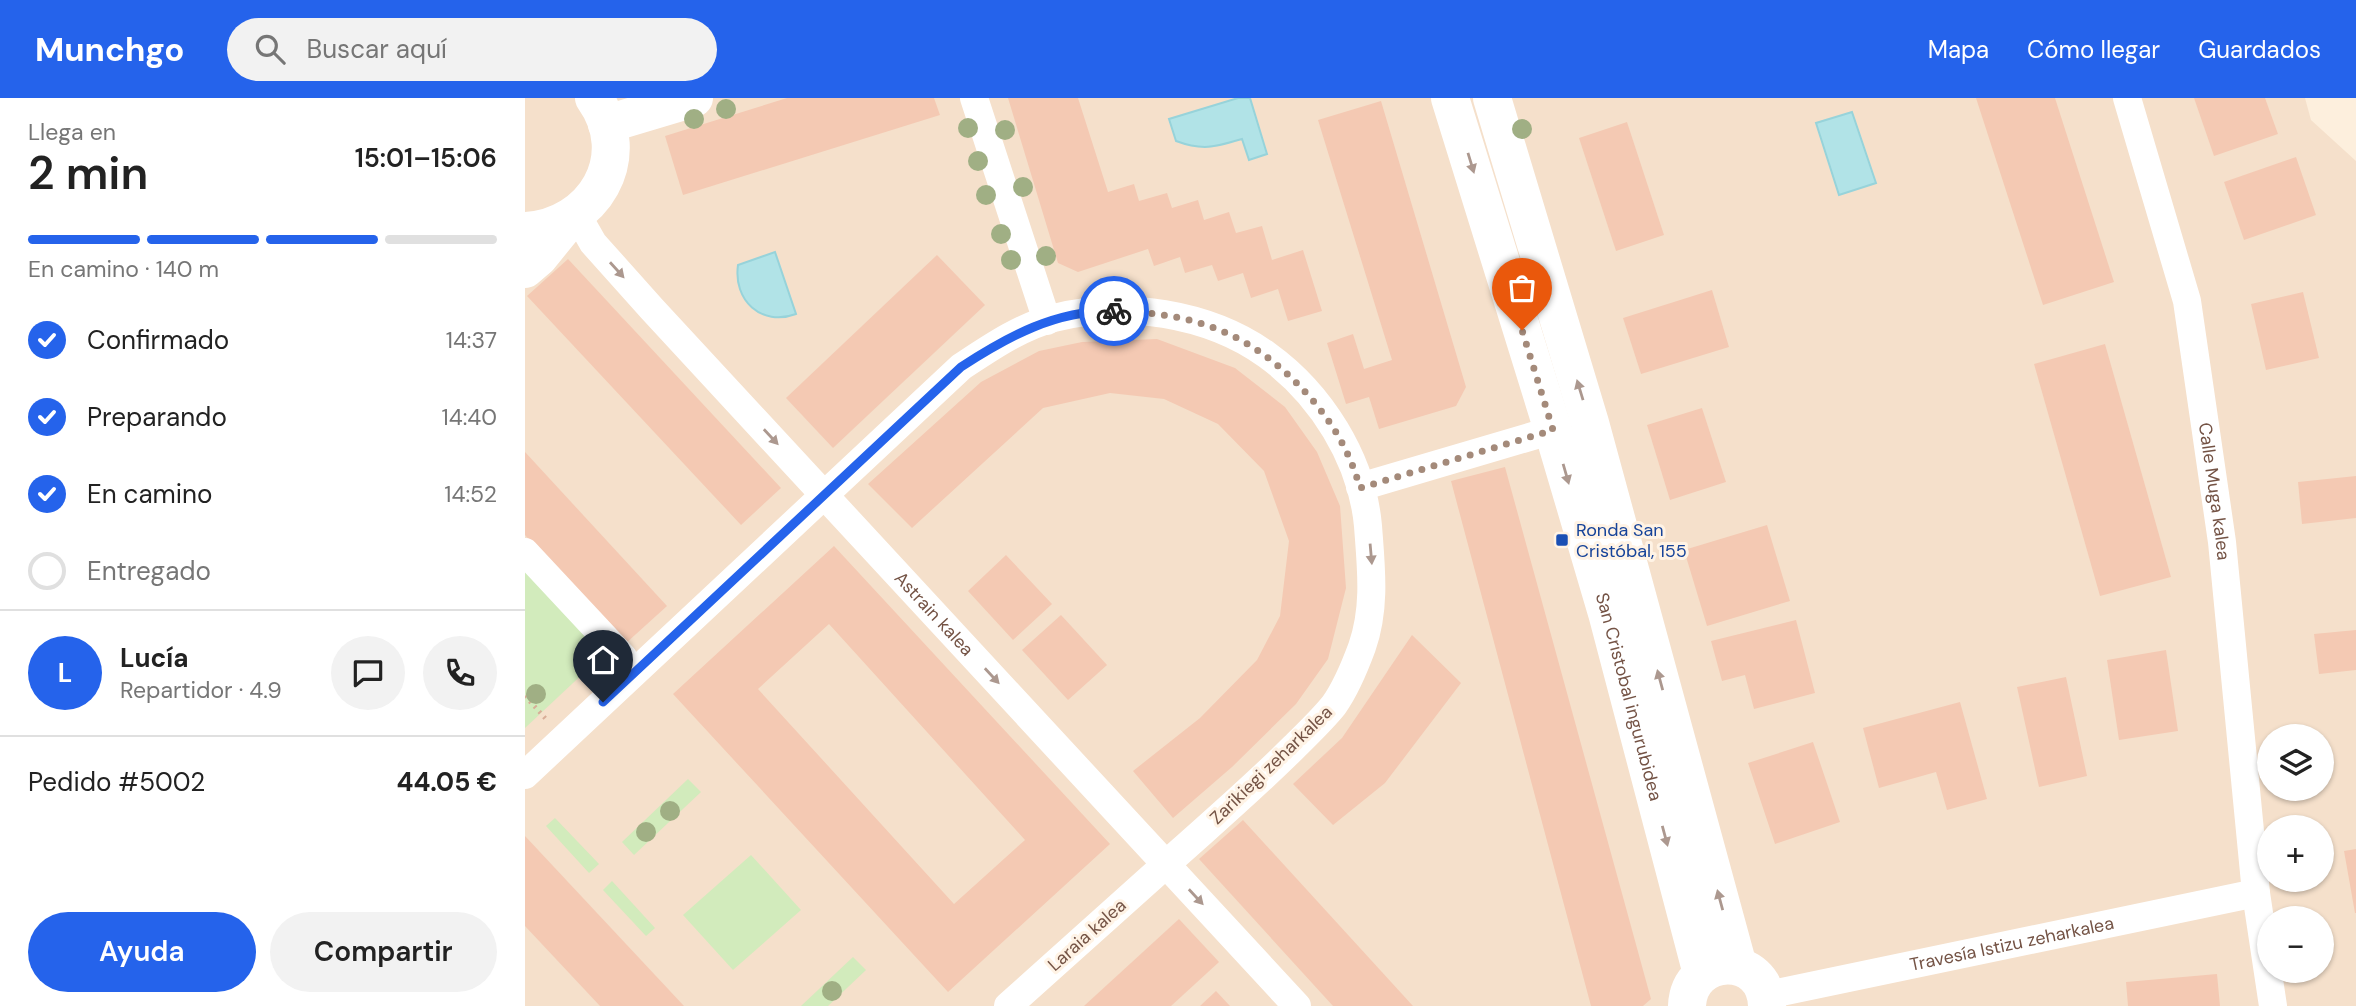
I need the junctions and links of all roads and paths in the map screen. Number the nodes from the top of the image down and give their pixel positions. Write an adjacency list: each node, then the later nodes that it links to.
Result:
1 (694, 98): 6 (street)
2 (974, 98): 10 (street)
3 (1450, 98): 11 (street, San Cristobal ingurubidea, one-way to 11)
4 (1492, 98): 21 (street, San Cristobal ingurubidea, one-way to 4)
5 (2127, 98): 20 (street, Calle Muga kalea)
6 (601, 111): 7 (street)
7 (573, 217): 8 (street); 9 (street); 13 (street, Astrain kalea, one-way to 13)
8 (525, 231)
9 (525, 269)
10 (1047, 321): 12 (street, Zarikiegi zeharkalea); 13 (street, Zarikiegi zeharkalea)
11 (1553, 430): 12 (street); 21 (street, San Cristobal ingurubidea, one-way to 21)
12 (1360, 488): 19 (street, Zarikiegi zeharkalea, one-way to 19)
13 (824, 494): 18 (street, Zarikiegi zeharkalea); 19 (street, Astrain kalea, one-way to 19)
14 (525, 552): 15 (street)
15 (623, 657)
16 (525, 696): 17 (path)
17 (550, 724)
18 (525, 775)
19 (1166, 865): 23 (street, Laraia kalea); 24 (street, Astrain kalea, one-way to 24)
20 (2256, 893): 22 (street, Travesía Istizu zeharkalea); 25 (street, Calle Muga kalea)
21 (1709, 982): 22 (street)
22 (1767, 1001)
23 (1009, 1006)
24 (1297, 1006)
25 (2273, 1006)

